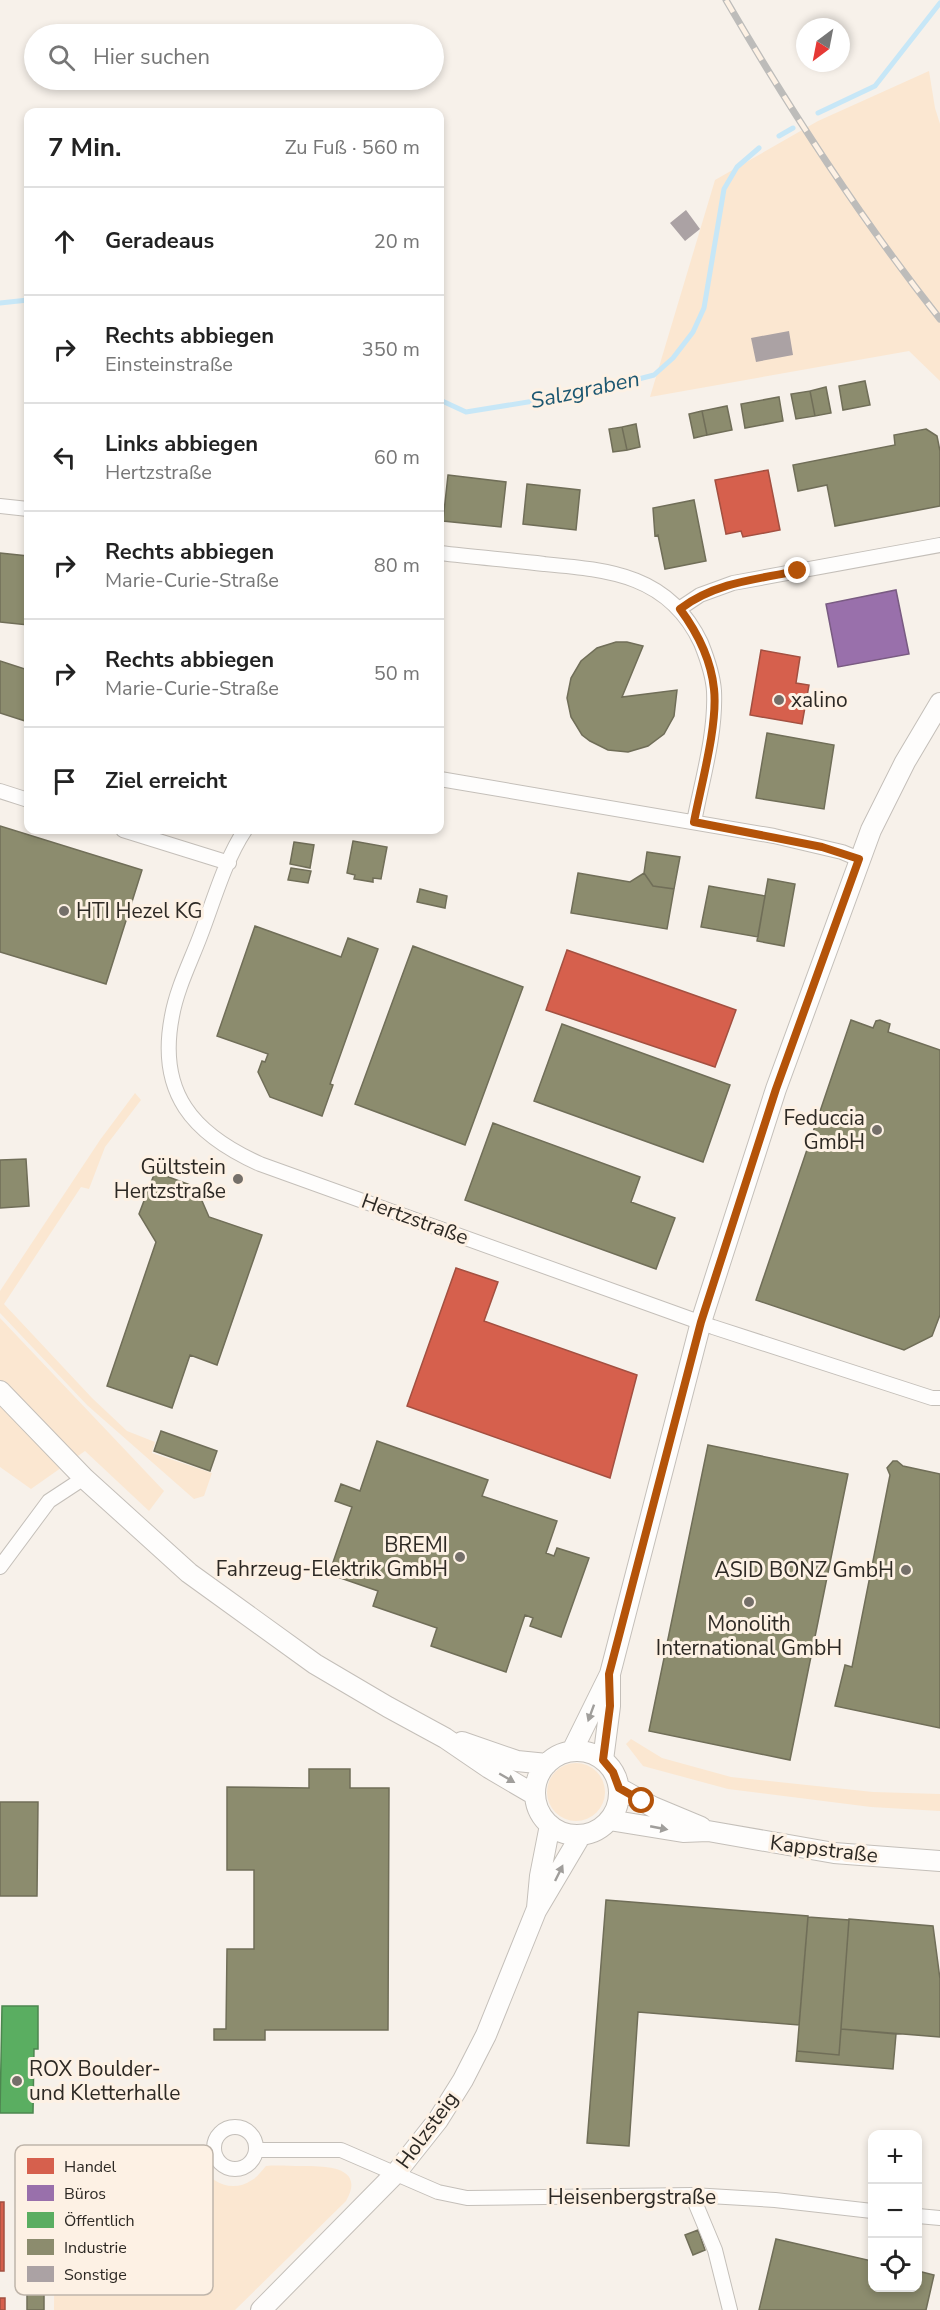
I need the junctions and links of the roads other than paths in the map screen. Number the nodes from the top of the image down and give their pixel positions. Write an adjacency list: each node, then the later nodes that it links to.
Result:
1 (0, 506): 2 (street)
2 (24, 509)
3 (940, 545): 5 (street)
4 (444, 553): 5 (street)
5 (680, 609): 10 (street)
6 (940, 703): 13 (street)
7 (444, 780): 10 (street)
8 (0, 791): 9 (street)
9 (24, 799)
10 (694, 822): 13 (street)
11 (136, 834): 14 (street)
12 (243, 834): 14 (street, Hertzstraße)
13 (859, 859): 15 (street)
14 (229, 862): 15 (street, Hertzstraße)
15 (701, 1322): 17 (street, Hertzstraße); 20 (street)
16 (0, 1391): 18 (street)
17 (940, 1398)
18 (84, 1478): 19 (street); 21 (street)
19 (0, 1567)
20 (609, 1674): 22 (street, one-way to 22); 23 (street)
21 (445, 1738): 24 (street); 26 (street, one-way to 26)
22 (572, 1751): 23 (street); 24 (street)
23 (603, 1760): 25 (street)
24 (547, 1764): 26 (street)
25 (619, 1788): 27 (street); 29 (street, Kappstraße)
26 (535, 1795): 28 (street)
27 (609, 1820): 29 (street, Kappstraße, one-way to 29); 30 (street)
28 (550, 1825): 30 (street); 32 (street, Holzsteig)
29 (708, 1831): 31 (street, Kappstraße)
30 (581, 1835): 32 (street, Holzsteig, one-way to 30)
31 (940, 1861)
32 (536, 1911): 34 (street, Holzsteig)
33 (257, 2150): 34 (street, Heisenbergstraße)
34 (396, 2173): 35 (street, Heisenbergstraße); 39 (street, Holzsteig)
35 (692, 2195): 36 (street, Heisenbergstraße); 40 (street)
36 (868, 2210)
37 (922, 2216): 38 (street)
38 (940, 2218)
39 (261, 2310)
40 (730, 2310)

